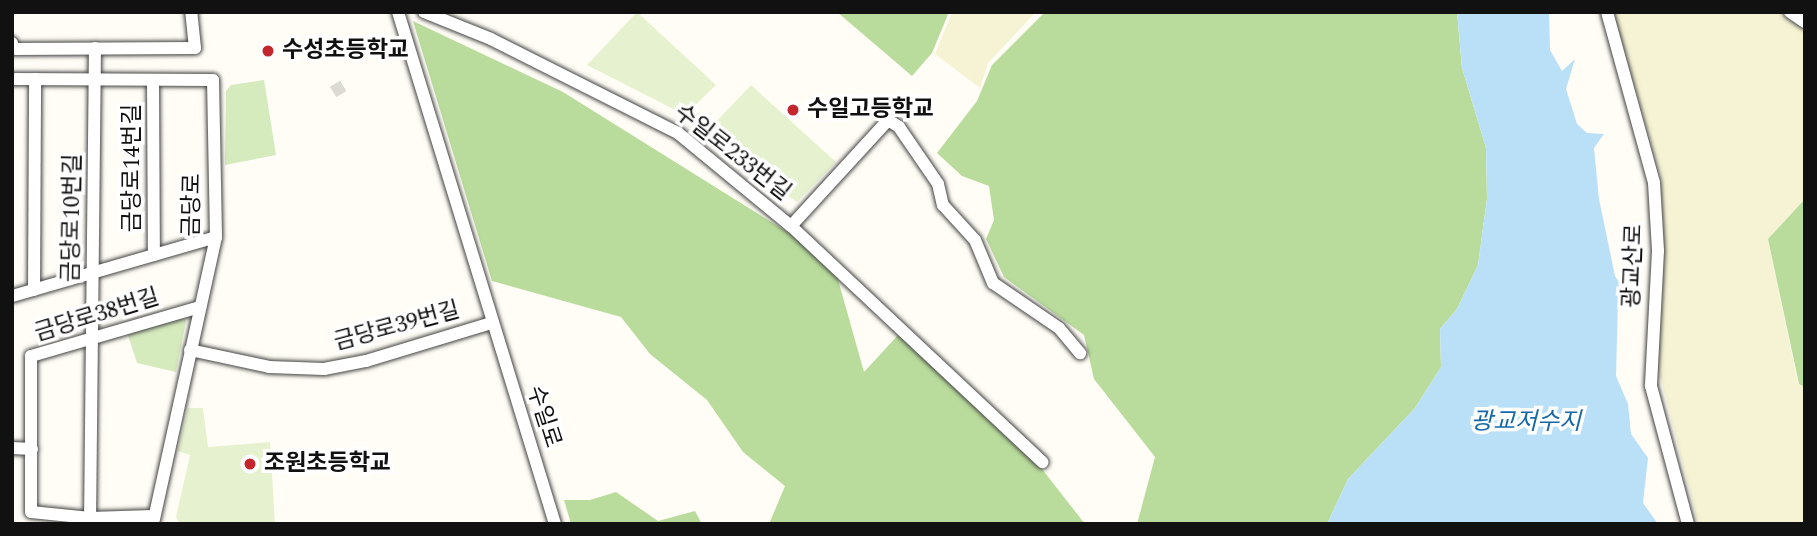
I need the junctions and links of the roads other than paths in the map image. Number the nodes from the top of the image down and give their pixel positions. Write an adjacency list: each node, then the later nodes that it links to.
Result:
1 (191, 12): 8 (street)
2 (398, 12): 20 (street, 수일로)
3 (424, 12): 13 (street, 수일로233번길)
4 (1607, 12): 30 (street, 광교산로)
5 (1790, 12): 6 (street)
6 (1805, 22)
7 (12, 43): 8 (street)
8 (95, 48): 11 (street, 금당로10번길)
9 (12, 79): 10 (street, 금당로)
10 (35, 79): 11 (street, 금당로); 17 (street)
11 (95, 80): 12 (street, 금당로); 16 (street, 금당로10번길)
12 (153, 81): 14 (street, 금당로); 15 (street, 금당로14번길)
13 (791, 226): 23 (street, 수일로233번길); 26 (street)
14 (215, 237): 15 (street); 19 (street, 금당로)
15 (154, 255): 16 (street)
16 (93, 273): 17 (street); 21 (street, 금당로10번길)
17 (34, 290): 18 (street)
18 (12, 296)
19 (200, 307): 21 (street, 금당로38번길); 22 (street, 금당로)
20 (491, 323): 22 (street, 금당로39번길); 29 (street, 수일로)
21 (92, 336): 25 (street, 금당로38번길); 28 (street, 금당로10번길)
22 (190, 350): 27 (street, 금당로)
23 (1080, 353)
24 (12, 448): 25 (street)
25 (32, 449): 28 (street, 금당로38번길)
26 (1042, 462)
27 (153, 520): 28 (street, 금당로38번길)
28 (90, 521)
29 (555, 524)
30 (1688, 524)

